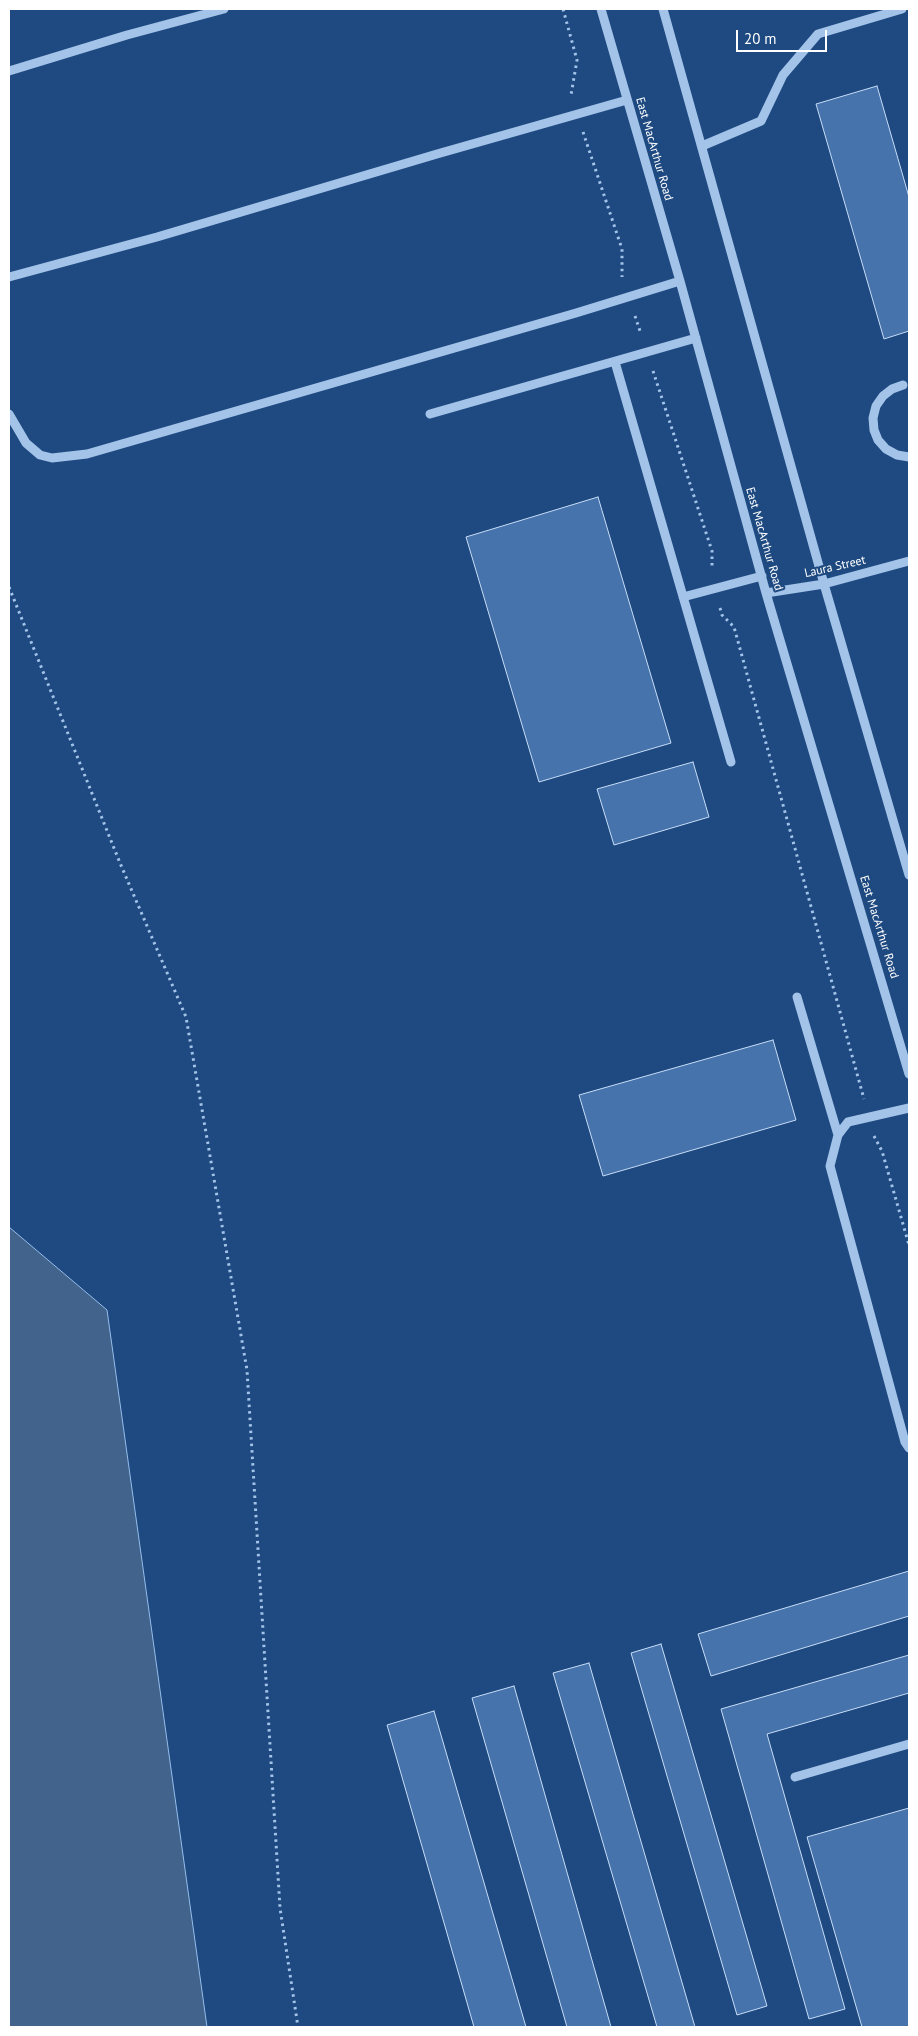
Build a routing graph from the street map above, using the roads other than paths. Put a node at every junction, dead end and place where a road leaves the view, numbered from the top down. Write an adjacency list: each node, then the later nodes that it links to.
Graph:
1 (224, 9): 5 (street)
2 (601, 9): 6 (street, East MacArthur Road)
3 (663, 9): 7 (street)
4 (902, 9): 7 (street)
5 (9, 71)
6 (627, 100): 8 (street); 9 (street, East MacArthur Road)
7 (702, 146): 18 (street)
8 (9, 276)
9 (680, 281): 10 (street, East MacArthur Road); 13 (street)
10 (696, 338): 11 (street); 17 (street, East MacArthur Road)
11 (615, 362): 14 (street); 20 (street)
12 (903, 385): 15 (street)
13 (9, 414)
14 (430, 414)
15 (909, 457)
16 (909, 561): 18 (street, Laura Street)
17 (762, 576): 19 (street, East MacArthur Road); 20 (street)
18 (824, 584): 19 (street, Laura Street); 22 (street)
19 (766, 593): 24 (street, East MacArthur Road)
20 (683, 597): 21 (street)
21 (731, 762)
22 (909, 875)
23 (797, 997): 26 (street)
24 (909, 1074)
25 (909, 1108): 26 (street)
26 (838, 1135): 27 (street)
27 (909, 1448)
28 (909, 1744): 29 (street)
29 (795, 1777)

